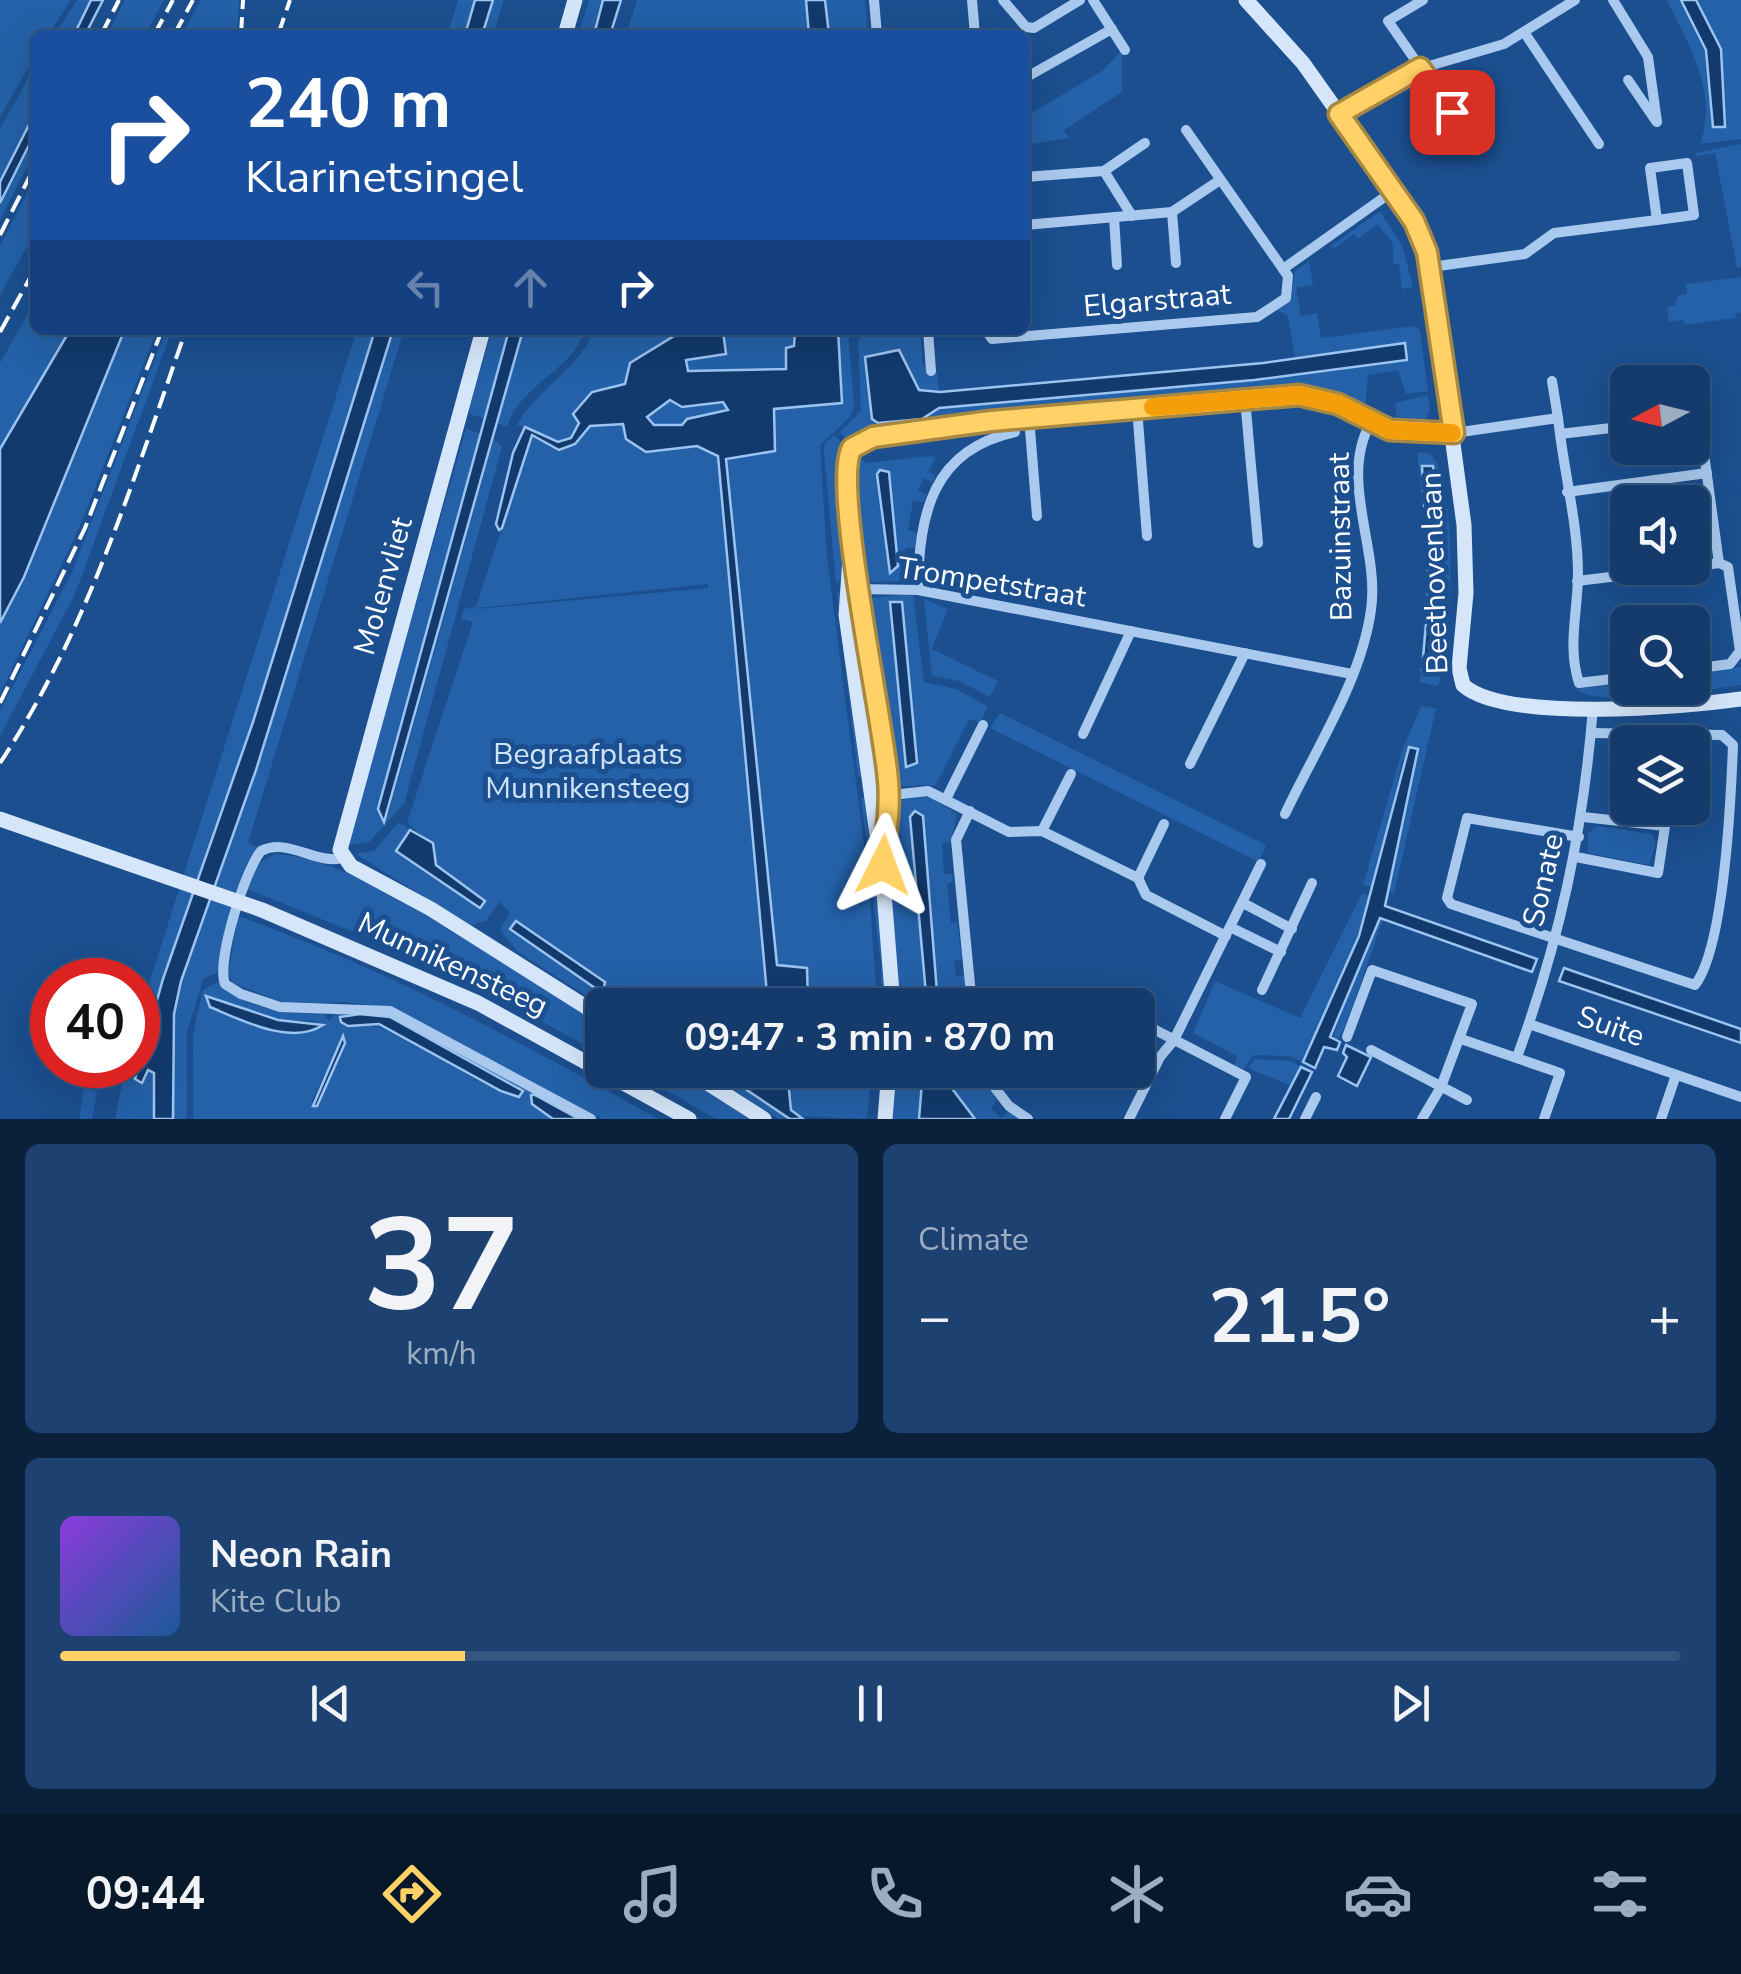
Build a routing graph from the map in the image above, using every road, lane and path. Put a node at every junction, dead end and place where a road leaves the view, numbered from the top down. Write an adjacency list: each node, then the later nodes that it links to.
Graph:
1 (575, 0): 12 (street)
2 (874, 0): 13 (street)
3 (972, 0): 14 (street)
4 (1003, 0): 5 (street)
5 (1080, 0)
6 (1093, 0): 11 (street)
7 (1246, 0): 20 (street, Beethovenlaan)
8 (1423, 0): 17 (street)
9 (1574, 0): 15 (street)
10 (1613, 0): 19 (street)
11 (1112, 29): 16 (street); 18 (street)
12 (566, 30)
13 (877, 30)
14 (975, 30)
15 (1524, 32): 17 (street); 23 (street)
16 (1125, 50)
17 (1420, 68): 20 (street); 24 (street)
18 (1030, 75)
19 (1628, 80)
20 (1339, 114): 28 (street, Beethovenlaan)
21 (1186, 130): 27 (street)
22 (1145, 144): 25 (street)
23 (1600, 144)
24 (1478, 150)
25 (1104, 171): 26 (street); 30 (street)
26 (1030, 177)
27 (1220, 180): 29 (street); 37 (street)
28 (1393, 191): 36 (street, Beethovenlaan); 37 (street)
29 (1172, 212): 30 (street); 34 (street)
30 (1132, 216): 31 (street)
31 (1114, 217): 33 (street); 35 (street)
32 (1657, 220): 32 (street); 36 (street)
33 (1030, 225)
34 (1176, 263)
35 (1117, 265)
36 (1431, 267): 50 (street, Beethovenlaan)
37 (1283, 269): 40 (street, Elgarstraat)
38 (481, 335): 86 (street, Molenvliet)
39 (928, 335): 41 (street)
40 (989, 335)
41 (932, 371)
42 (1552, 381): 46 (street)
43 (1245, 398): 44 (street); 47 (street); 57 (street)
44 (1136, 408): 45 (street); 56 (street)
45 (1029, 417): 55 (street); 61 (street)
46 (1558, 418): 50 (street); 51 (street)
47 (1371, 422): 50 (street); 67 (street, Bazuinstraat)
48 (1610, 428): 51 (street)
49 (1015, 432): 63 (street)
50 (1454, 433): 70 (street, Beethovenlaan)
51 (1560, 434): 54 (street)
52 (1706, 465): 53 (street)
53 (1707, 473): 54 (street); 58 (street)
54 (1568, 492): 62 (street)
55 (1037, 516)
56 (1147, 536)
57 (1258, 542)
58 (1719, 563): 59 (street); 66 (street)
59 (1710, 564)
60 (1610, 582): 62 (street)
61 (853, 588): 63 (street, Trompetstraat); 76 (street)
62 (1575, 588): 68 (street)
63 (918, 590): 64 (street, Trompetstraat)
64 (1131, 631): 65 (street, Trompetstraat); 73 (street)
65 (1245, 653): 67 (street, Trompetstraat); 74 (street)
66 (1710, 667)
67 (1352, 674): 79 (street, Bazuinstraat)
68 (1610, 679)
69 (1741, 699): 70 (street, Beethovenlaan)
70 (1593, 708): 72 (street, Sonate)
71 (983, 725): 77 (street)
72 (1591, 732): 80 (street, Sonate); 93 (street)
73 (1083, 734)
74 (1190, 764)
75 (1071, 774): 83 (street)
76 (881, 796): 77 (street); 95 (street)
77 (946, 799): 78 (street)
78 (970, 811): 83 (street); 96 (street)
79 (1285, 814)
80 (1582, 817): 84 (street, Sonate); 85 (street)
81 (0, 819): 116 (street, Munnikensteeg, bridge)
82 (1164, 824): 88 (street)
83 (1042, 830): 88 (street)
84 (1579, 837): 85 (street, Sonate); 93 (street)
85 (1576, 857): 93 (street, Sonate)
86 (343, 858): 98 (street, Munnikensteeg); 115 (street, Munnikensteeg)
87 (1260, 864): 90 (street)
88 (1138, 878): 92 (street)
89 (1312, 882): 91 (street)
90 (1243, 904): 91 (street); 92 (street)
91 (1292, 929): 94 (street)
92 (1228, 932): 94 (street); 103 (street)
93 (1556, 940): 99 (street, Sonate)
94 (1280, 952): 97 (street)
95 (892, 988)
96 (970, 988)
97 (1262, 990)
98 (585, 1006)
99 (1529, 1024): 105 (street, Sonate); 106 (street, Suite)
100 (1155, 1030): 103 (street)
101 (1348, 1037): 102 (street)
102 (1460, 1038): 105 (street); 107 (street)
103 (1174, 1040): 114 (street); 121 (street)
104 (1372, 1050): 107 (street)
105 (1517, 1057): 124 (street)
106 (1676, 1075): 112 (street, Suite); 125 (street, Suite)
107 (1441, 1086): 113 (street); 123 (street)
108 (715, 1088): 117 (street)
109 (887, 1088): 118 (street)
110 (995, 1088): 119 (street)
111 (1316, 1096): 122 (street)
112 (1741, 1098)
113 (1468, 1100)
114 (1130, 1118): 120 (street)
115 (591, 1119)
116 (689, 1119)
117 (764, 1119)
118 (885, 1119)
119 (1028, 1119)
120 (1144, 1119)
121 (1226, 1119)
122 (1305, 1119)
123 (1422, 1119)
124 (1544, 1119)
125 (1660, 1119)

